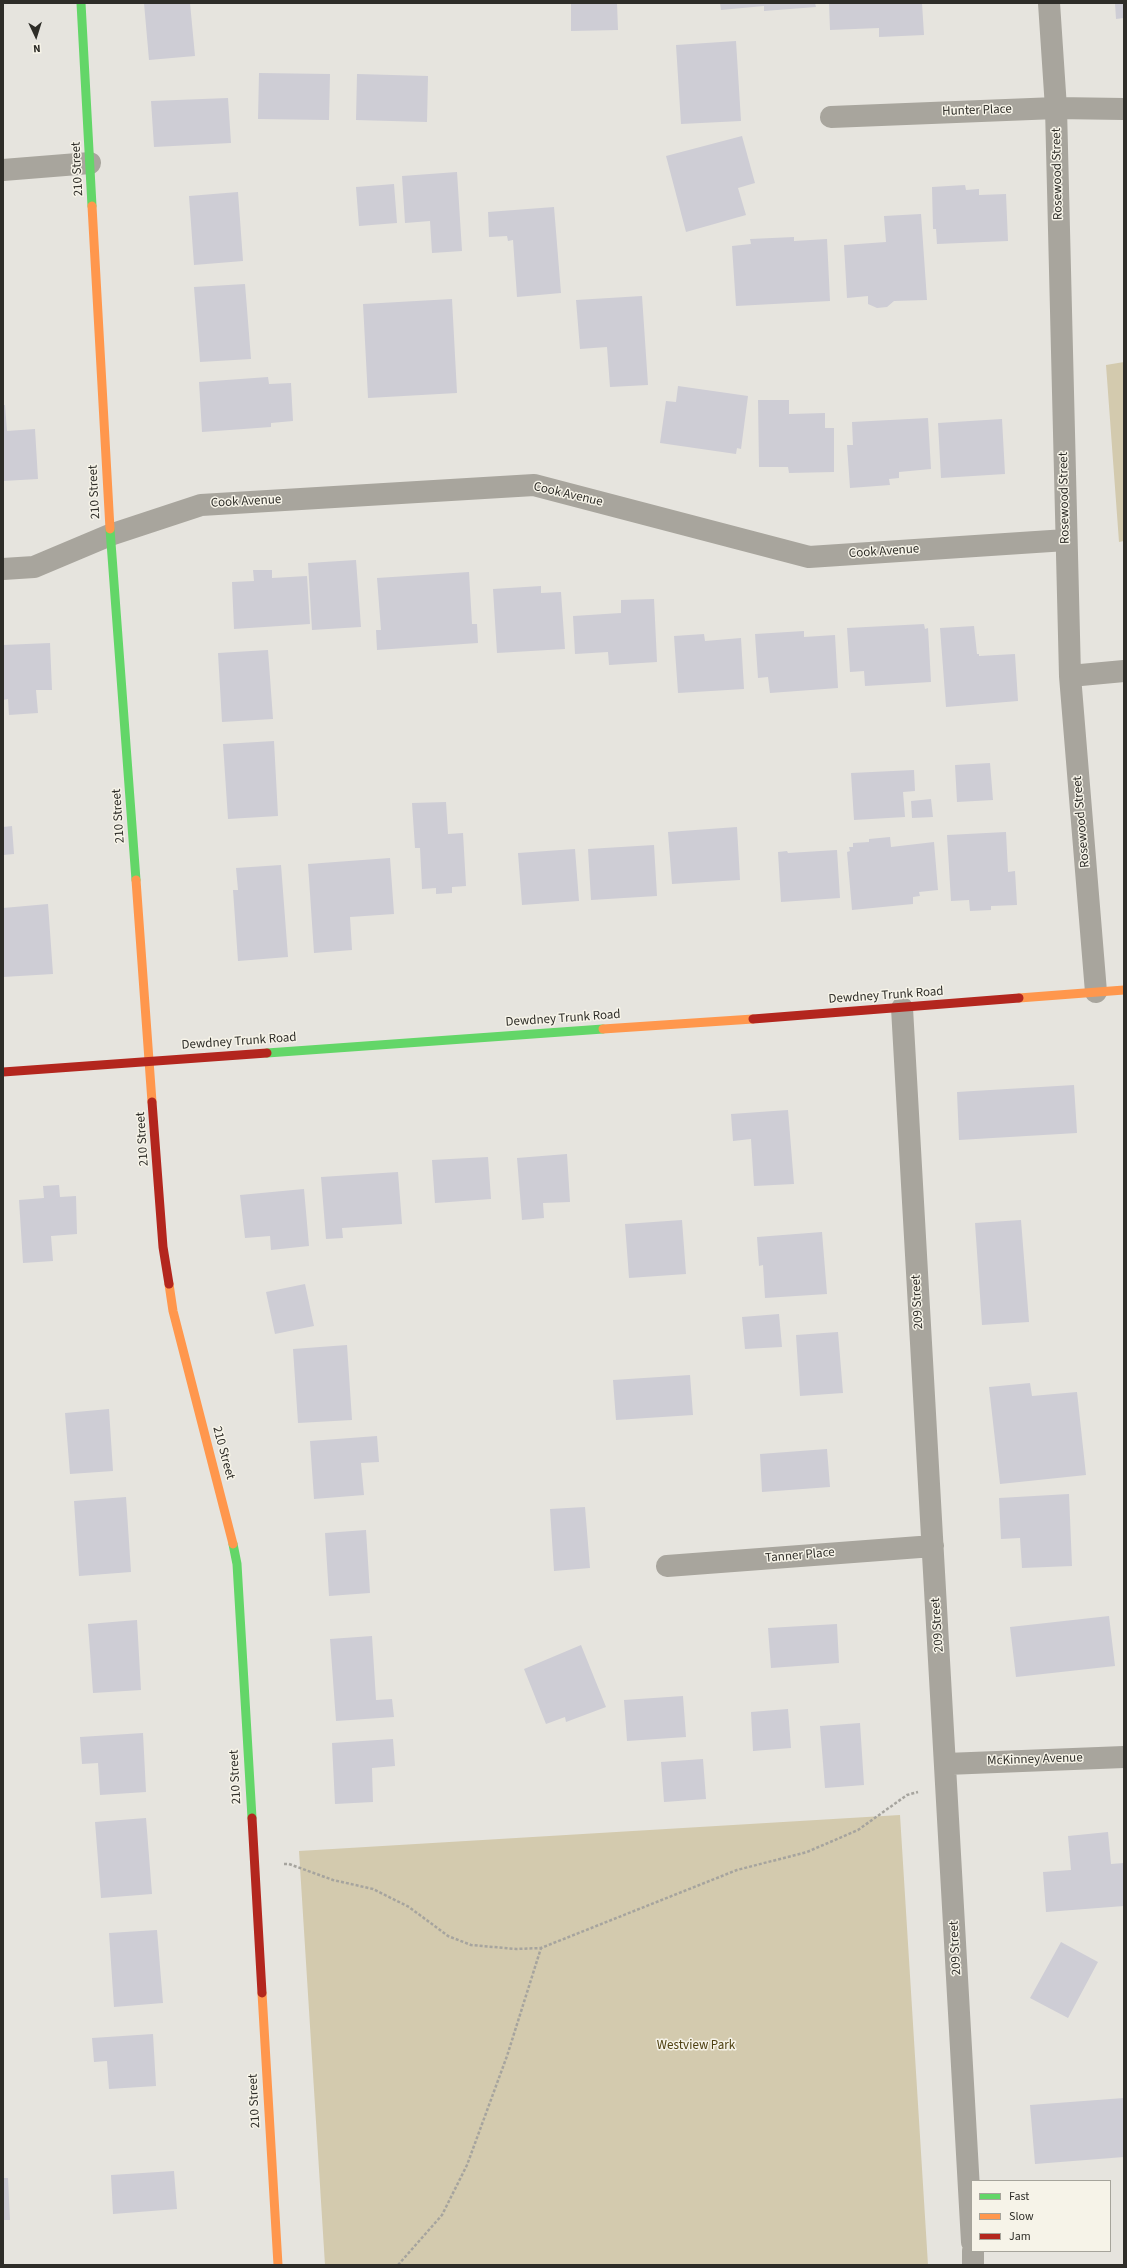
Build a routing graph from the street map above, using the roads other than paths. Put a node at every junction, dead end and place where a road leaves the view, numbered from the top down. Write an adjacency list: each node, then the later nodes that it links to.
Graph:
1 (81, 3): 6 (street, 210 Street)
2 (1050, 3): 3 (street, Rosewood Street)
3 (1056, 108): 4 (street, Hunter Place); 5 (street, Hunter Place); 9 (street, Rosewood Street)
4 (1124, 109)
5 (831, 117)
6 (90, 163): 7 (street); 8 (street, 210 Street)
7 (3, 170)
8 (110, 535): 9 (street, Cook Avenue); 10 (street, Cook Avenue); 16 (street, 210 Street)
9 (1066, 540): 12 (street, Rosewood Street)
10 (3, 568)
11 (1124, 671): 12 (street)
12 (1070, 676): 14 (street, Rosewood Street)
13 (1124, 990): 14 (street, Dewdney Trunk Road)
14 (1096, 992): 15 (street, Dewdney Trunk Road)
15 (902, 1008): 16 (street, Dewdney Trunk Road); 18 (street, 209 Street)
16 (150, 1061): 17 (street, Dewdney Trunk Road); 24 (street, 210 Street)
17 (3, 1072)
18 (933, 1546): 19 (street, Tanner Place); 21 (street, 209 Street)
19 (667, 1566)
20 (1124, 1757): 21 (street, McKinney Avenue)
21 (946, 1764): 22 (street, 209 Street)
22 (971, 2223)
23 (972, 2252): 25 (street)
24 (278, 2265)
25 (973, 2265)

